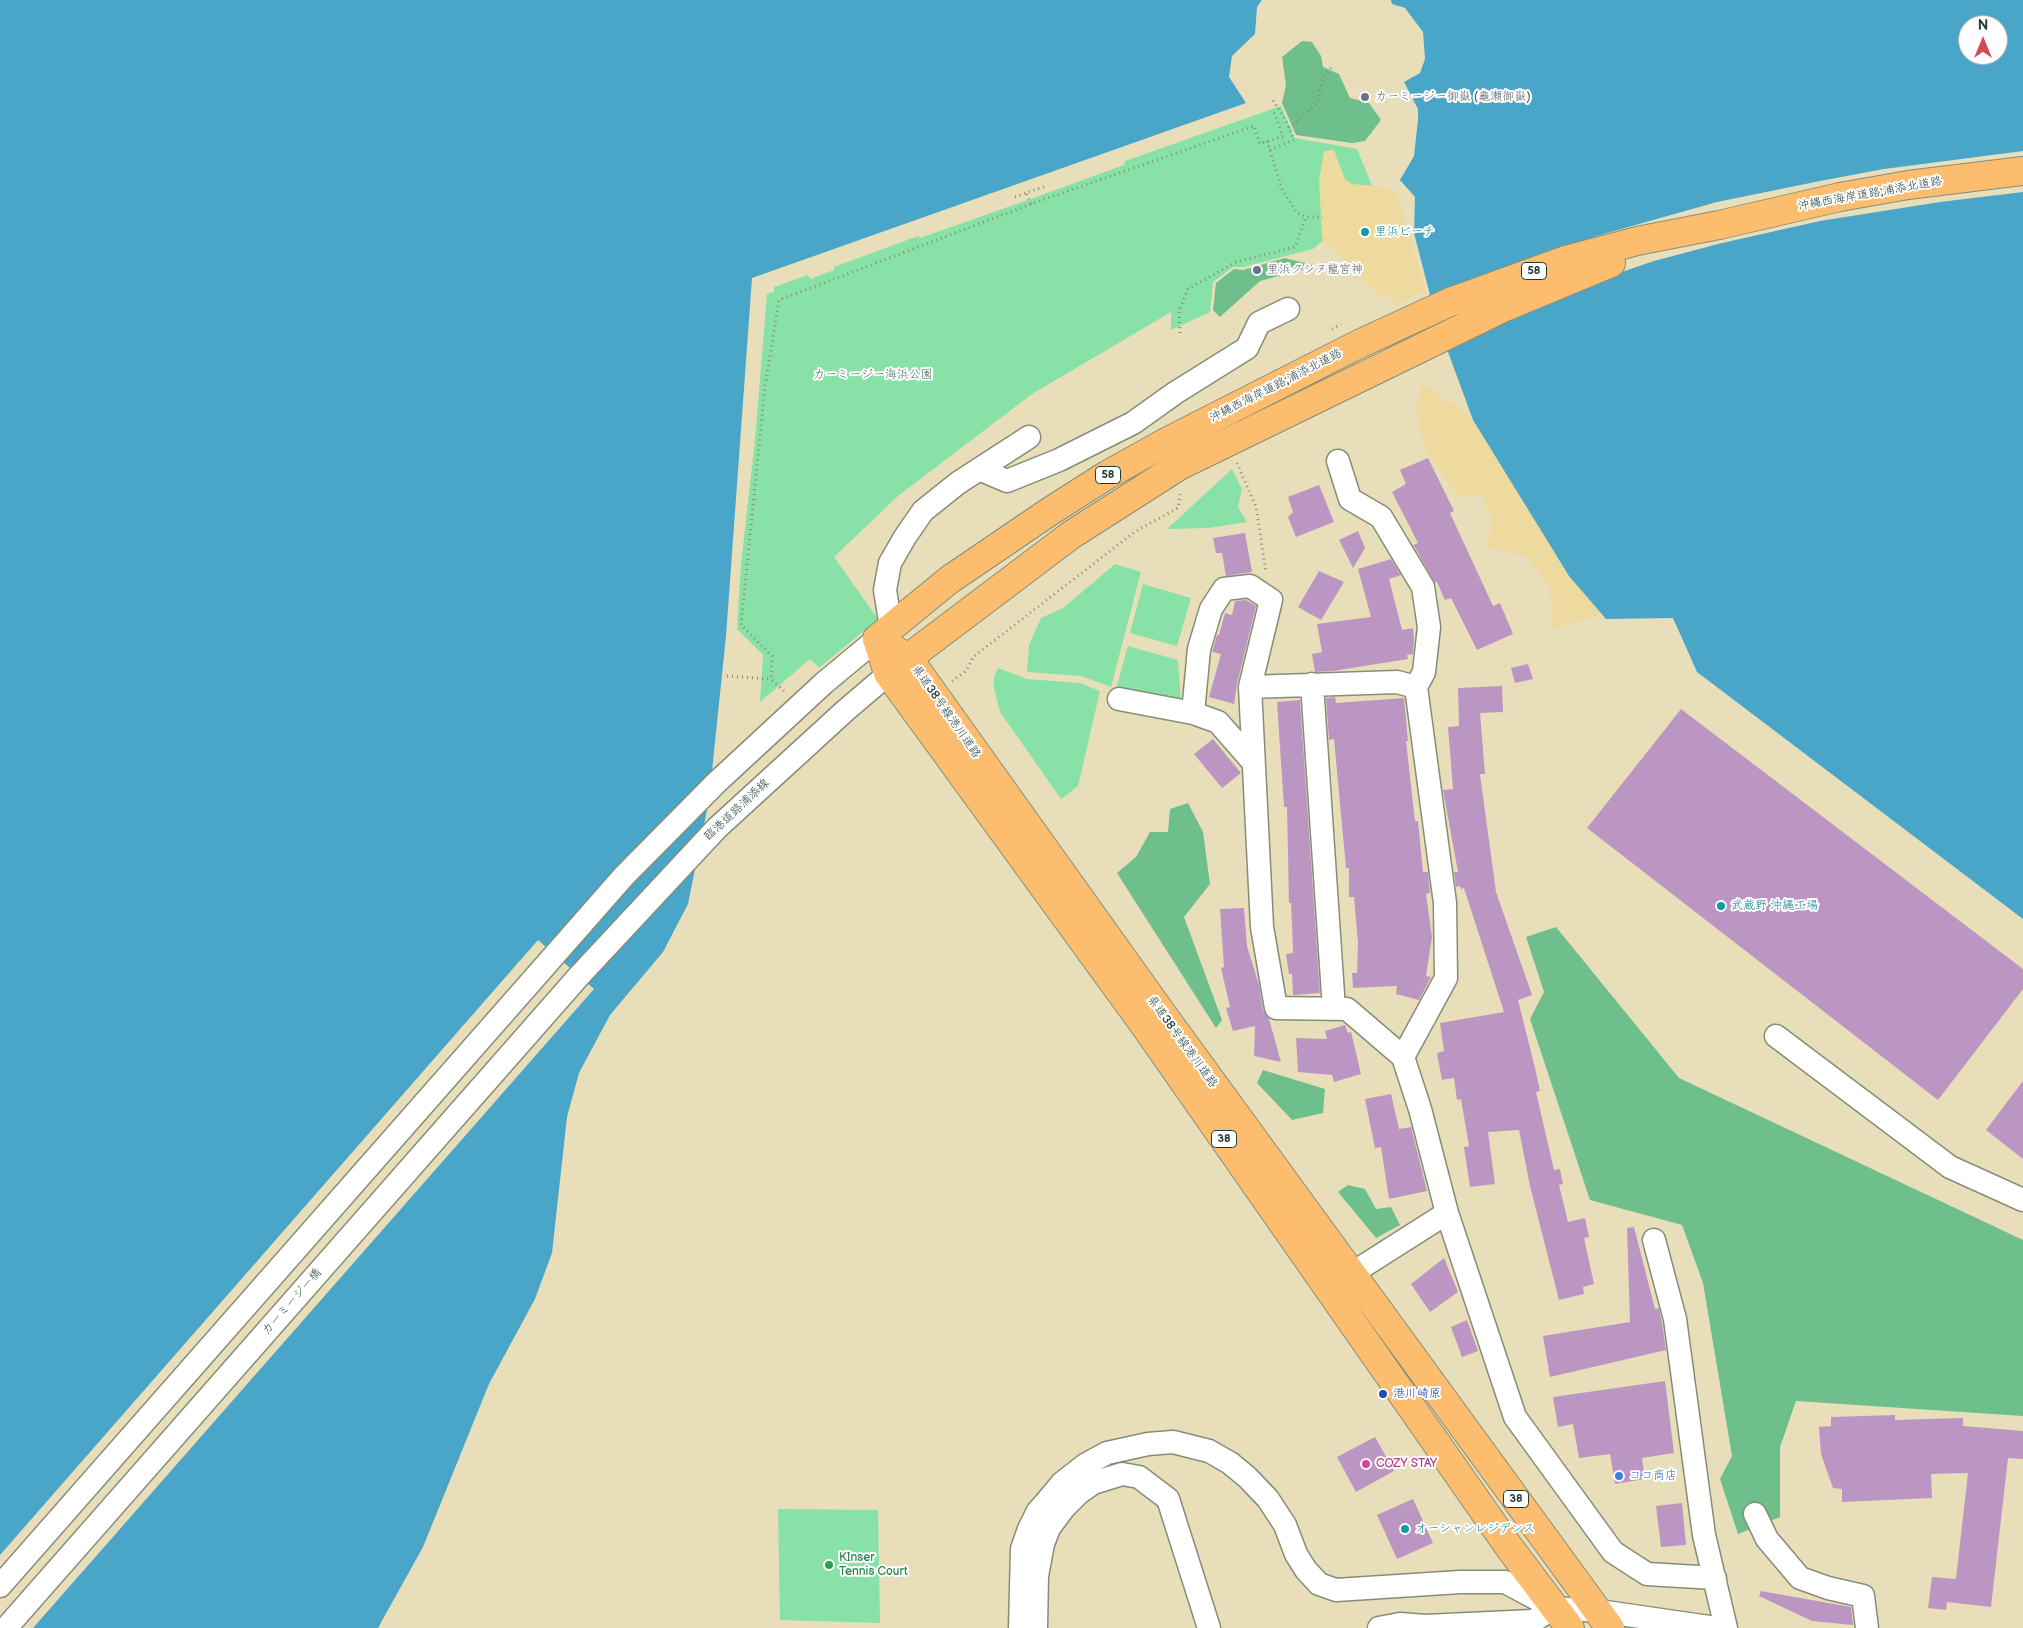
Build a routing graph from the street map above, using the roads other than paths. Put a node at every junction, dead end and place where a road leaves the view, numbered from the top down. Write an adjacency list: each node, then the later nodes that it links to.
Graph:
1 (2023, 171): 2 (main road, 沖縄西海岸道路;浦添北道路 / 58)
2 (1719, 225): 7 (main road, 沖縄西海岸道路;浦添北道路 / 58); 8 (main road, 沖縄西海岸道路;浦添北道路 / 58)
3 (1288, 309): 6 (street)
4 (1029, 437): 6 (street)
5 (1338, 461): 11 (street)
6 (979, 469): 7 (street)
7 (884, 633): 8 (main road, 県道38号線港川道路 / 38); 25 (street)
8 (898, 665): 15 (street, 臨港道路浦添線); 22 (main road, 県道38号線港川道路 / 38); 26 (main road, 県道38号線港川道路 / 38)
9 (1312, 684): 10 (street); 11 (street); 16 (street)
10 (1250, 687): 13 (street); 14 (street)
11 (1416, 688): 18 (street)
12 (1119, 699): 13 (street)
13 (1193, 713): 14 (street)
14 (1254, 762): 16 (street)
15 (579, 976): 28 (street, カーミージー橋)
16 (1334, 1009): 18 (street)
17 (1776, 1036): 19 (street)
18 (1403, 1057): 20 (street)
19 (2023, 1200)
20 (1447, 1213): 22 (street); 24 (street)
21 (1654, 1240): 24 (street)
22 (1351, 1274): 27 (main road, 県道38号線港川道路 / 38)
23 (1755, 1514): 35 (street)
24 (1715, 1578): 34 (street)
25 (0, 1586)
26 (1562, 1618): 27 (street); 29 (street); 32 (street)
27 (1604, 1620): 33 (street)
28 (6, 1628)
29 (1020, 1628)
30 (1036, 1628): 31 (street)
31 (1209, 1628)
32 (1379, 1628)
33 (1716, 1628)
34 (1726, 1628)
35 (1868, 1628)

